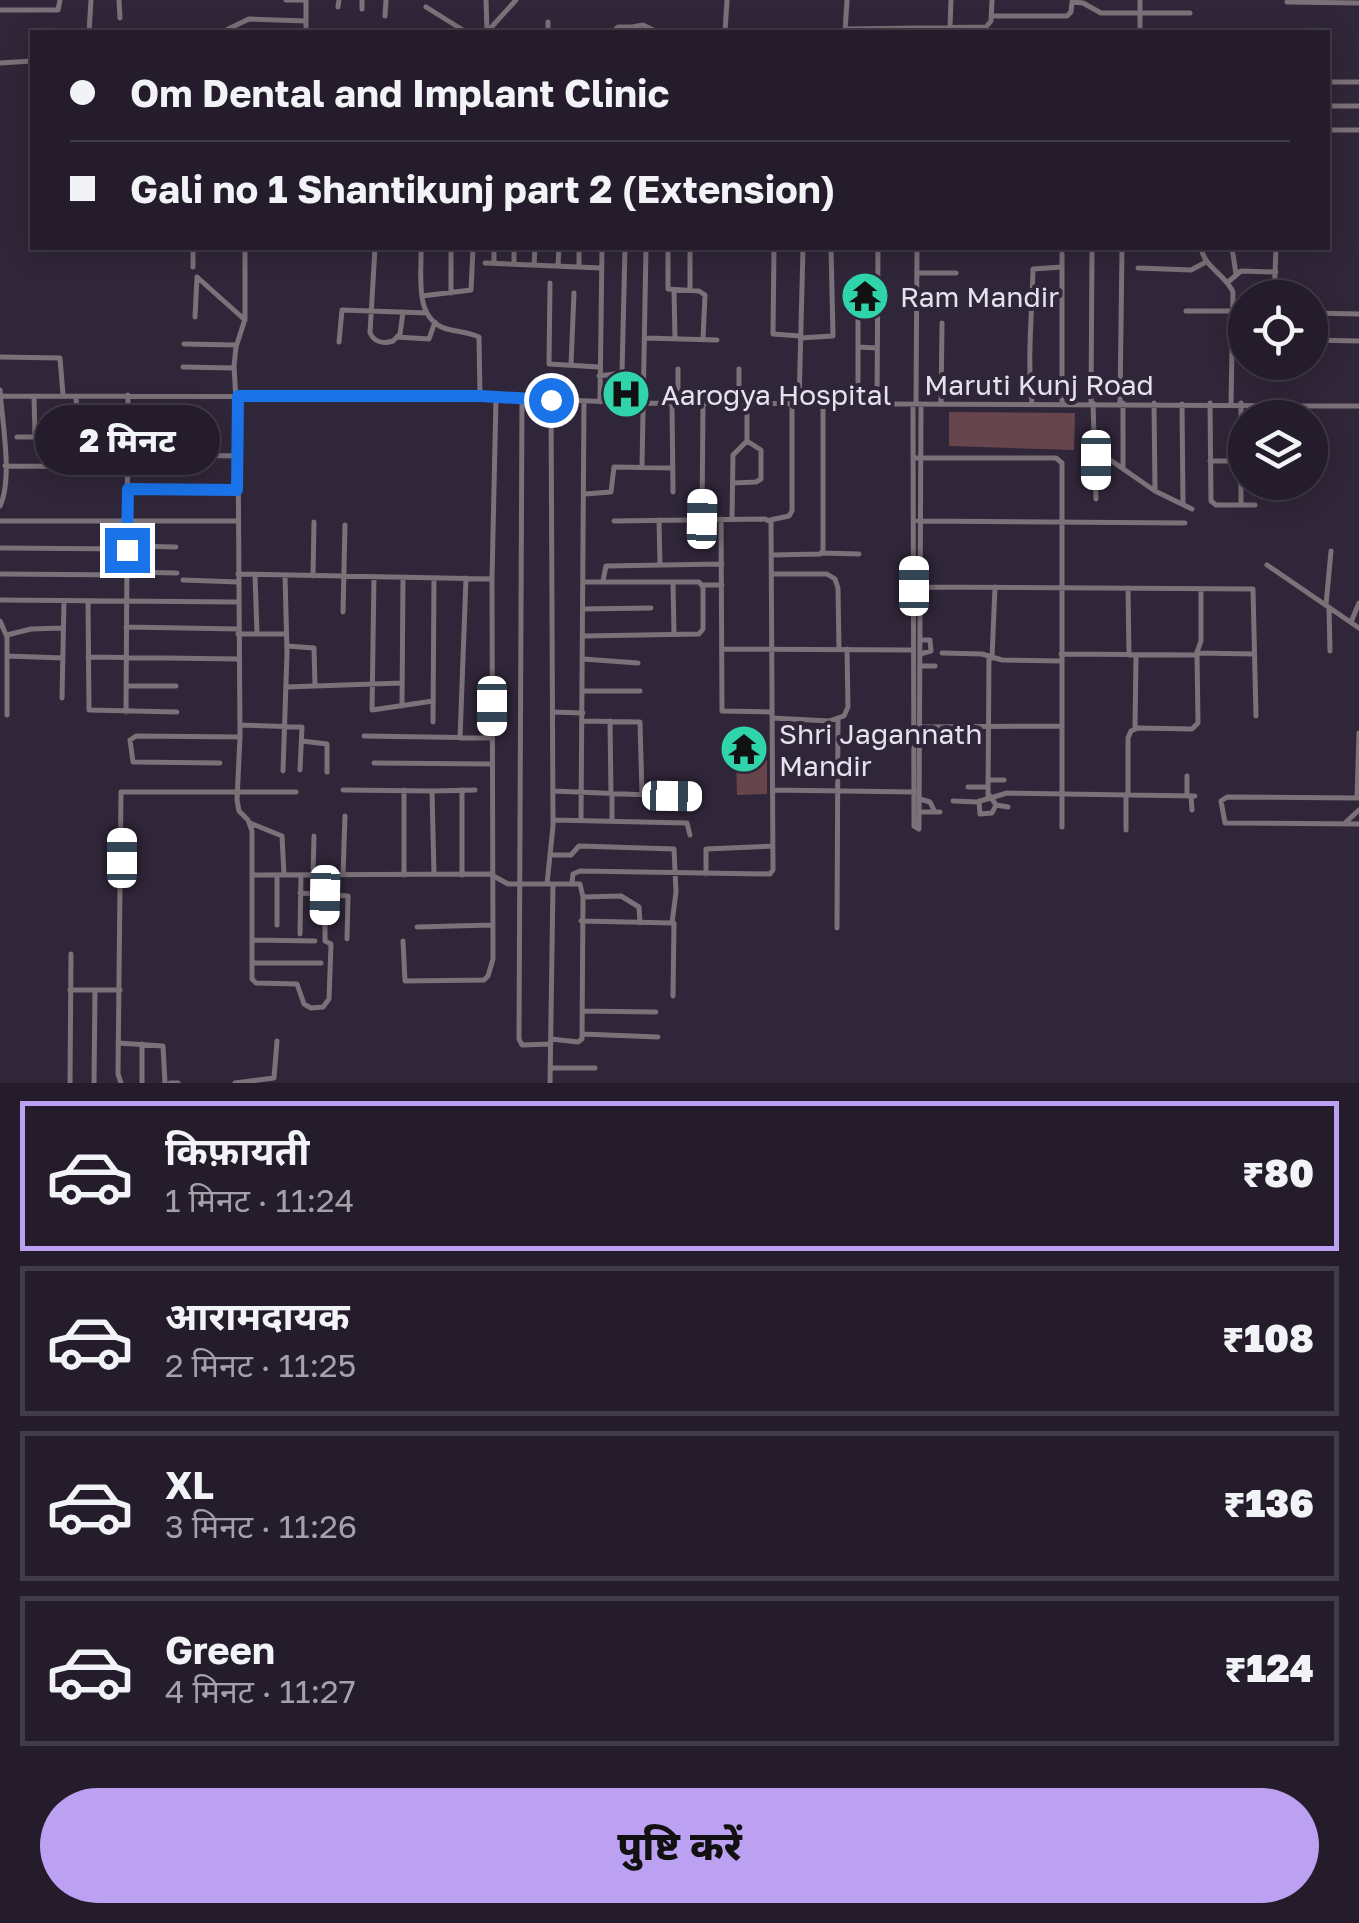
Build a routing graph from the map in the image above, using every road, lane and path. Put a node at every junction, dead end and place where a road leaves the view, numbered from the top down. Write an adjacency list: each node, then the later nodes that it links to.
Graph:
1 (60, 0): 20 (street)
2 (91, 0): 29 (street)
3 (120, 0): 25 (street)
4 (286, 0): 5 (street)
5 (306, 0): 26 (street)
6 (362, 0): 19 (street)
7 (386, 0): 23 (street)
8 (486, 0): 33 (street)
9 (516, 0): 34 (street)
10 (727, 0): 36 (street)
11 (847, 0): 37 (street)
12 (951, 0): 28 (street)
13 (992, 0): 24 (street)
14 (1140, 0): 21 (street)
15 (1072, 1): 21 (street); 24 (street)
16 (1288, 2): 17 (street)
17 (1359, 3)
18 (426, 7): 32 (street)
19 (362, 8)
20 (0, 10)
21 (1141, 13): 22 (street); 40 (street)
22 (1190, 13)
23 (386, 16)
24 (992, 16): 39 (street)
25 (120, 18)
26 (306, 20): 30 (street); 31 (street)
27 (548, 22): 35 (street)
28 (950, 28): 38 (street); 39 (street)
29 (90, 30)
30 (226, 30)
31 (306, 30)
32 (463, 30)
33 (487, 30)
34 (489, 30)
35 (548, 30)
36 (725, 30)
37 (846, 30)
38 (900, 30)
39 (975, 30)
40 (1140, 30)
41 (30, 60): 42 (street)
42 (0, 63)
43 (1330, 82): 44 (street)
44 (1359, 82)
45 (1330, 106): 46 (street)
46 (1359, 106)
47 (1330, 130): 48 (street)
48 (1359, 130)
49 (193, 250): 82 (street)
50 (245, 250): 109 (street)
51 (375, 250): 100 (street)
52 (421, 250): 99 (street)
53 (452, 250): 97 (street)
54 (472, 250): 97 (street)
55 (494, 250): 78 (street)
56 (514, 250): 79 (street)
57 (535, 250): 80 (street)
58 (559, 250): 81 (street)
59 (580, 250): 83 (street)
60 (602, 250): 84 (street)
61 (626, 250): 132 (street)
62 (646, 250): 114 (street)
63 (668, 250): 95 (street)
64 (690, 250): 96 (street)
65 (774, 250): 112 (street)
66 (802, 250): 112 (street)
67 (831, 250): 112 (street)
68 (878, 250): 124 (street)
69 (917, 250): 89 (street)
70 (1092, 250): 151 (street)
71 (1122, 250): 152 (street)
72 (1202, 250): 76 (street)
73 (1232, 250): 90 (street)
74 (1276, 250): 88 (street)
75 (1062, 254): 85 (street)
76 (1206, 262): 86 (street); 93 (street)
77 (486, 263): 78 (street)
78 (494, 263): 79 (street)
79 (514, 264): 80 (street)
80 (534, 265): 81 (street)
81 (558, 266): 83 (street)
82 (193, 267)
83 (580, 267): 84 (street)
84 (601, 268): 128 (street)
85 (1062, 268): 149 (street); 150 (street)
86 (1138, 268)
87 (956, 272): 89 (street)
88 (1276, 272): 90 (street); 92 (street)
89 (918, 273): 162 (street)
90 (1236, 274): 91 (street)
91 (1230, 280)
92 (1275, 280)
93 (1228, 282)
94 (550, 283): 127 (street)
95 (674, 291): 96 (street); 115 (street)
96 (690, 291): 116 (street)
97 (451, 293): 99 (street)
98 (574, 293): 127 (street)
99 (422, 296): 104 (street)
100 (371, 311): 103 (street); 113 (street); 120 (street)
101 (1186, 311): 102 (street)
102 (1228, 311)
103 (403, 312): 104 (street); 113 (street)
104 (426, 313): 110 (street)
105 (1328, 313): 106 (street)
106 (1359, 314)
107 (858, 315): 123 (street)
108 (195, 317): 109 (street)
109 (245, 320): 122 (street)
110 (435, 322): 113 (street); 139 (street)
111 (942, 323): 158 (street)
112 (800, 337): 154 (street)
113 (397, 338)
114 (645, 338): 115 (street); 145 (street)
115 (674, 339): 116 (street)
116 (702, 340): 117 (street)
117 (717, 340)
118 (1328, 340): 119 (street)
119 (1359, 341)
120 (339, 342)
121 (184, 344): 122 (street)
122 (237, 345): 129 (street)
123 (858, 347): 124 (street); 156 (street)
124 (878, 348): 157 (street)
125 (0, 358): 136 (street)
126 (183, 366): 129 (street)
127 (571, 366): 128 (street)
128 (599, 367): 132 (street)
129 (234, 368): 138 (street)
130 (678, 369): 146 (street)
131 (740, 369): 148 (street)
132 (599, 376): 144 (street)
133 (0, 394): 135 (street, Maruti Kunj Road); 176 (street)
134 (128, 395): 137 (street, Maruti Kunj Road); 138 (street, Maruti Kunj Road); 171 (street)
135 (34, 396): 136 (street, Maruti Kunj Road); 166 (street)
136 (64, 396): 137 (street, Maruti Kunj Road)
137 (76, 396): 167 (street)
138 (238, 396): 139 (street, Maruti Kunj Road); 172 (street)
139 (480, 396): 140 (street, Maruti Kunj Road)
140 (496, 398): 141 (street, Maruti Kunj Road); 232 (street)
141 (522, 399): 142 (street, Maruti Kunj Road); 382 (street)
142 (551, 400): 143 (street, Maruti Kunj Road); 300 (street)
143 (584, 402): 144 (street, Maruti Kunj Road); 186 (street)
144 (600, 402): 145 (street, Maruti Kunj Road)
145 (643, 403): 146 (street, Maruti Kunj Road); 178 (street)
146 (675, 403): 147 (street, Maruti Kunj Road); 179 (street)
147 (703, 403): 148 (street, Maruti Kunj Road); 194 (street)
148 (743, 403): 154 (street, Maruti Kunj Road); 169 (street)
149 (1032, 403): 150 (street, Maruti Kunj Road); 158 (street, Maruti Kunj Road)
150 (1062, 403): 151 (street, Maruti Kunj Road)
151 (1092, 403): 152 (street, Maruti Kunj Road); 170 (street)
152 (1122, 403): 159 (street, Maruti Kunj Road); 180 (street)
153 (1228, 403): 161 (street, Maruti Kunj Road)
154 (796, 404): 155 (street, Maruti Kunj Road); 201 (street)
155 (823, 404): 156 (street, Maruti Kunj Road); 213 (street)
156 (858, 404): 157 (street, Maruti Kunj Road)
157 (878, 404): 162 (street, Maruti Kunj Road)
158 (941, 404): 162 (street, Maruti Kunj Road)
159 (1154, 404): 160 (street, Maruti Kunj Road); 184 (street)
160 (1182, 404): 161 (street, Maruti Kunj Road); 189 (street)
161 (1210, 404): 174 (street)
162 (917, 405): 173 (street)
163 (1328, 405): 164 (street, Maruti Kunj Road)
164 (1359, 406)
165 (17, 437): 166 (street)
166 (35, 437): 167 (street)
167 (78, 437): 168 (street)
168 (102, 438)
169 (747, 441): 181 (street); 181 (street)
170 (1096, 450): 180 (street); 187 (street)
171 (128, 454): 172 (street); 177 (street)
172 (238, 456): 183 (street)
173 (917, 458): 203 (street); 206 (street)
174 (1210, 461): 175 (street); 190 (street)
175 (1228, 461)
176 (3, 465): 177 (street); 192 (street)
177 (128, 467): 182 (street)
178 (642, 467): 179 (street); 186 (street)
179 (672, 468): 185 (street)
180 (1123, 468): 184 (street)
181 (732, 483): 196 (street)
182 (128, 489): 183 (street); 198 (street)
183 (237, 490): 202 (street)
184 (1155, 491): 189 (street)
185 (673, 492)
186 (584, 494): 235 (street)
187 (1096, 499)
188 (1242, 500): 190 (street)
189 (1184, 503): 193 (street)
190 (1242, 504): 191 (street)
191 (1255, 504)
192 (0, 506)
193 (1192, 509)
194 (702, 519): 195 (street); 200 (street)
195 (722, 519): 196 (street); 216 (street)
196 (732, 519): 201 (street)
197 (0, 520): 198 (street)
198 (127, 520): 202 (street); 210 (street)
199 (614, 520): 200 (street)
200 (659, 520): 217 (street)
201 (770, 520): 215 (street)
202 (237, 521): 222 (street)
203 (917, 521): 206 (street); 240 (street)
204 (314, 522): 226 (street)
205 (1185, 522): 206 (street)
206 (1062, 523): 242 (street)
207 (345, 524): 227 (street)
208 (0, 540): 211 (street)
209 (176, 547): 210 (street)
210 (127, 548): 211 (street); 219 (street)
211 (0, 550)
212 (1331, 551): 251 (street)
213 (822, 554): 214 (street); 215 (street)
214 (859, 554)
215 (772, 555): 224 (street)
216 (722, 564): 217 (street); 239 (street)
217 (660, 565): 236 (street)
218 (1268, 565): 251 (street)
219 (127, 573): 220 (street); 221 (street); 246 (street)
220 (177, 573)
221 (0, 574)
222 (238, 574): 223 (street); 234 (street)
223 (255, 574): 225 (street); 261 (street)
224 (772, 574): 267 (street); 269 (street)
225 (284, 575): 226 (street); 262 (street)
226 (313, 576): 227 (street)
227 (344, 576): 228 (street); 254 (street)
228 (374, 576): 229 (street); 288 (street)
229 (404, 577): 230 (street); 287 (street)
230 (434, 578): 231 (street); 296 (street)
231 (466, 578): 232 (street); 317 (street)
232 (492, 579): 318 (street)
233 (183, 580): 234 (street)
234 (238, 582): 249 (street)
235 (583, 582): 236 (street); 253 (street)
236 (603, 582): 237 (street)
237 (672, 582): 238 (street); 264 (street)
238 (703, 585): 239 (street); 264 (street)
239 (722, 585): 268 (street)
240 (917, 586): 241 (street); 270 (street); 270 (street)
241 (995, 587): 242 (street); 278 (street)
242 (1062, 587): 243 (street); 281 (street)
243 (1128, 588): 244 (street); 276 (street)
244 (1201, 589): 273 (street); 274 (street)
245 (0, 600): 248 (street)
246 (126, 600): 247 (street); 249 (street); 257 (street)
247 (88, 601): 248 (street); 277 (street)
248 (64, 602): 258 (street)
249 (238, 602): 260 (street)
250 (1359, 603): 256 (street)
251 (1328, 606): 256 (street); 271 (street)
252 (651, 608): 253 (street)
253 (583, 609): 265 (street)
254 (343, 612)
255 (0, 621): 263 (street)
256 (1351, 622): 259 (street)
257 (126, 627): 260 (street); 280 (street)
258 (63, 628): 263 (street); 279 (street)
259 (1359, 628)
260 (238, 632): 261 (street); 282 (street)
261 (257, 634): 262 (street)
262 (286, 634): 266 (street)
263 (7, 635): 275 (street)
264 (674, 635): 265 (street)
265 (583, 636): 283 (street)
266 (287, 646): 291 (street); 292 (street)
267 (772, 648): 268 (street); 269 (street); 302 (street)
268 (722, 649): 302 (street)
269 (843, 649): 270 (street); 306 (street)
270 (918, 651): 285 (street); 311 (street)
271 (1330, 651)
272 (942, 653): 278 (street)
273 (1197, 653): 274 (street); 276 (street); 313 (street)
274 (1254, 654): 303 (street)
275 (8, 656): 279 (street); 301 (street)
276 (1132, 656): 281 (street); 313 (street)
277 (88, 657): 280 (street); 298 (street)
278 (991, 657): 281 (street); 312 (street)
279 (63, 658): 295 (street)
280 (126, 658): 282 (street); 289 (street)
281 (1061, 658): 310 (street)
282 (239, 659): 308 (street)
283 (583, 659): 284 (street); 294 (street)
284 (638, 663)
285 (920, 666): 286 (street); 311 (street)
286 (935, 666)
287 (402, 683): 288 (street); 297 (street)
288 (373, 684): 291 (street); 297 (street)
289 (126, 686): 290 (street); 298 (street)
290 (176, 686)
291 (315, 686): 292 (street)
292 (286, 687): 309 (street)
293 (640, 691): 294 (street)
294 (582, 692): 304 (street)
295 (62, 698)
296 (433, 701): 297 (street); 307 (street)
297 (402, 706)
298 (126, 712): 299 (street)
299 (177, 712)
300 (552, 712): 304 (street); 337 (street)
301 (7, 715)
302 (772, 715): 306 (street); 334 (street)
303 (1256, 716)
304 (582, 717): 305 (street); 339 (street)
305 (610, 720): 341 (street); 345 (street)
306 (838, 720): 340 (street)
307 (433, 722)
308 (240, 725): 309 (street); 316 (street)
309 (284, 726): 319 (street); 324 (street)
310 (1062, 726): 312 (street); 343 (street)
311 (917, 727): 312 (street); 342 (street)
312 (988, 727): 328 (street)
313 (1135, 728): 344 (street)
314 (1359, 733): 349 (street)
315 (364, 736): 317 (street)
316 (240, 737): 320 (street); 335 (street)
317 (460, 738): 318 (street)
318 (492, 738): 322 (street)
319 (302, 741): 323 (street); 325 (street)
320 (220, 763)
321 (374, 763): 322 (street)
322 (492, 764): 376 (street)
323 (300, 770)
324 (283, 771)
325 (327, 772)
326 (1187, 776): 347 (street)
327 (1004, 780): 328 (street)
328 (988, 784): 329 (street); 346 (street)
329 (968, 787)
330 (343, 790): 331 (street)
331 (404, 790): 336 (street); 373 (street)
332 (462, 790): 333 (street); 336 (street); 375 (street)
333 (475, 790)
334 (773, 790): 340 (street); 368 (street)
335 (238, 791): 338 (street); 361 (street); 404 (street)
336 (432, 791): 374 (street)
337 (553, 791): 339 (street); 358 (street)
338 (296, 792)
339 (581, 792): 341 (street); 359 (street)
340 (840, 792): 342 (street); 393 (street)
341 (611, 794): 345 (street); 360 (street)
342 (918, 794): 356 (street); 356 (street); 356 (street)
343 (1062, 794): 344 (street); 346 (street); 364 (street)
344 (1127, 795): 347 (street); 365 (street)
345 (642, 796): 348 (street)
346 (989, 796): 351 (street); 352 (street)
347 (1191, 796): 354 (street)
348 (696, 797)
349 (1358, 798): 362 (street)
350 (953, 801): 351 (street)
351 (979, 801): 352 (street)
352 (996, 805): 353 (street)
353 (1008, 808)
354 (1192, 810)
355 (1359, 810): 362 (street)
356 (920, 812)
357 (345, 816): 372 (street)
358 (552, 820): 359 (street); 369 (street)
359 (581, 820): 360 (street)
360 (612, 820): 366 (street)
361 (250, 823): 378 (street); 379 (street)
362 (1344, 824): 363 (street)
363 (1359, 824)
364 (1062, 827)
365 (1126, 830)
366 (690, 835)
367 (314, 836): 371 (street)
368 (774, 846): 377 (street); 377 (street)
369 (550, 855): 370 (street); 383 (street)
370 (674, 872): 377 (street); 381 (street); 388 (street)
371 (313, 874): 372 (street); 380 (street)
372 (343, 874): 373 (street)
373 (404, 874): 374 (street)
374 (434, 874): 375 (street)
375 (462, 874): 376 (street)
376 (493, 874): 382 (street); 391 (street)
377 (706, 874)
378 (254, 875): 379 (street); 396 (street)
379 (280, 875): 380 (street); 390 (street)
380 (301, 875): 384 (street)
381 (572, 883): 383 (street); 386 (street)
382 (522, 884): 383 (street); 411 (street)
383 (550, 884): 411 (street)
384 (300, 894): 385 (street); 394 (street)
385 (325, 895): 395 (street); 400 (street)
386 (583, 898): 387 (street); 389 (street)
387 (581, 921): 389 (street); 406 (street)
388 (674, 922): 389 (street); 405 (street)
389 (640, 923)
390 (277, 925)
391 (492, 925): 392 (street); 398 (street)
392 (417, 927)
393 (836, 928)
394 (300, 934)
395 (347, 939)
396 (252, 940): 397 (street); 400 (street)
397 (315, 941)
398 (403, 941)
399 (70, 954): 402 (street)
400 (252, 963): 401 (street)
401 (321, 963)
402 (70, 990): 403 (street); 416 (street)
403 (95, 990): 404 (street); 417 (street)
404 (120, 990): 412 (street)
405 (673, 996)
406 (582, 1010): 407 (street); 408 (street)
407 (656, 1012)
408 (582, 1034): 409 (street); 411 (street)
409 (658, 1036)
410 (277, 1041): 422 (street)
411 (551, 1041): 414 (street)
412 (118, 1043): 413 (street); 418 (street)
413 (142, 1044): 419 (street); 420 (street)
414 (550, 1068): 415 (street); 423 (street)
415 (595, 1068)
416 (70, 1083)
417 (94, 1083)
418 (120, 1083)
419 (142, 1083)
420 (168, 1083): 421 (street)
421 (178, 1083)
422 (235, 1083)
423 (550, 1083)

